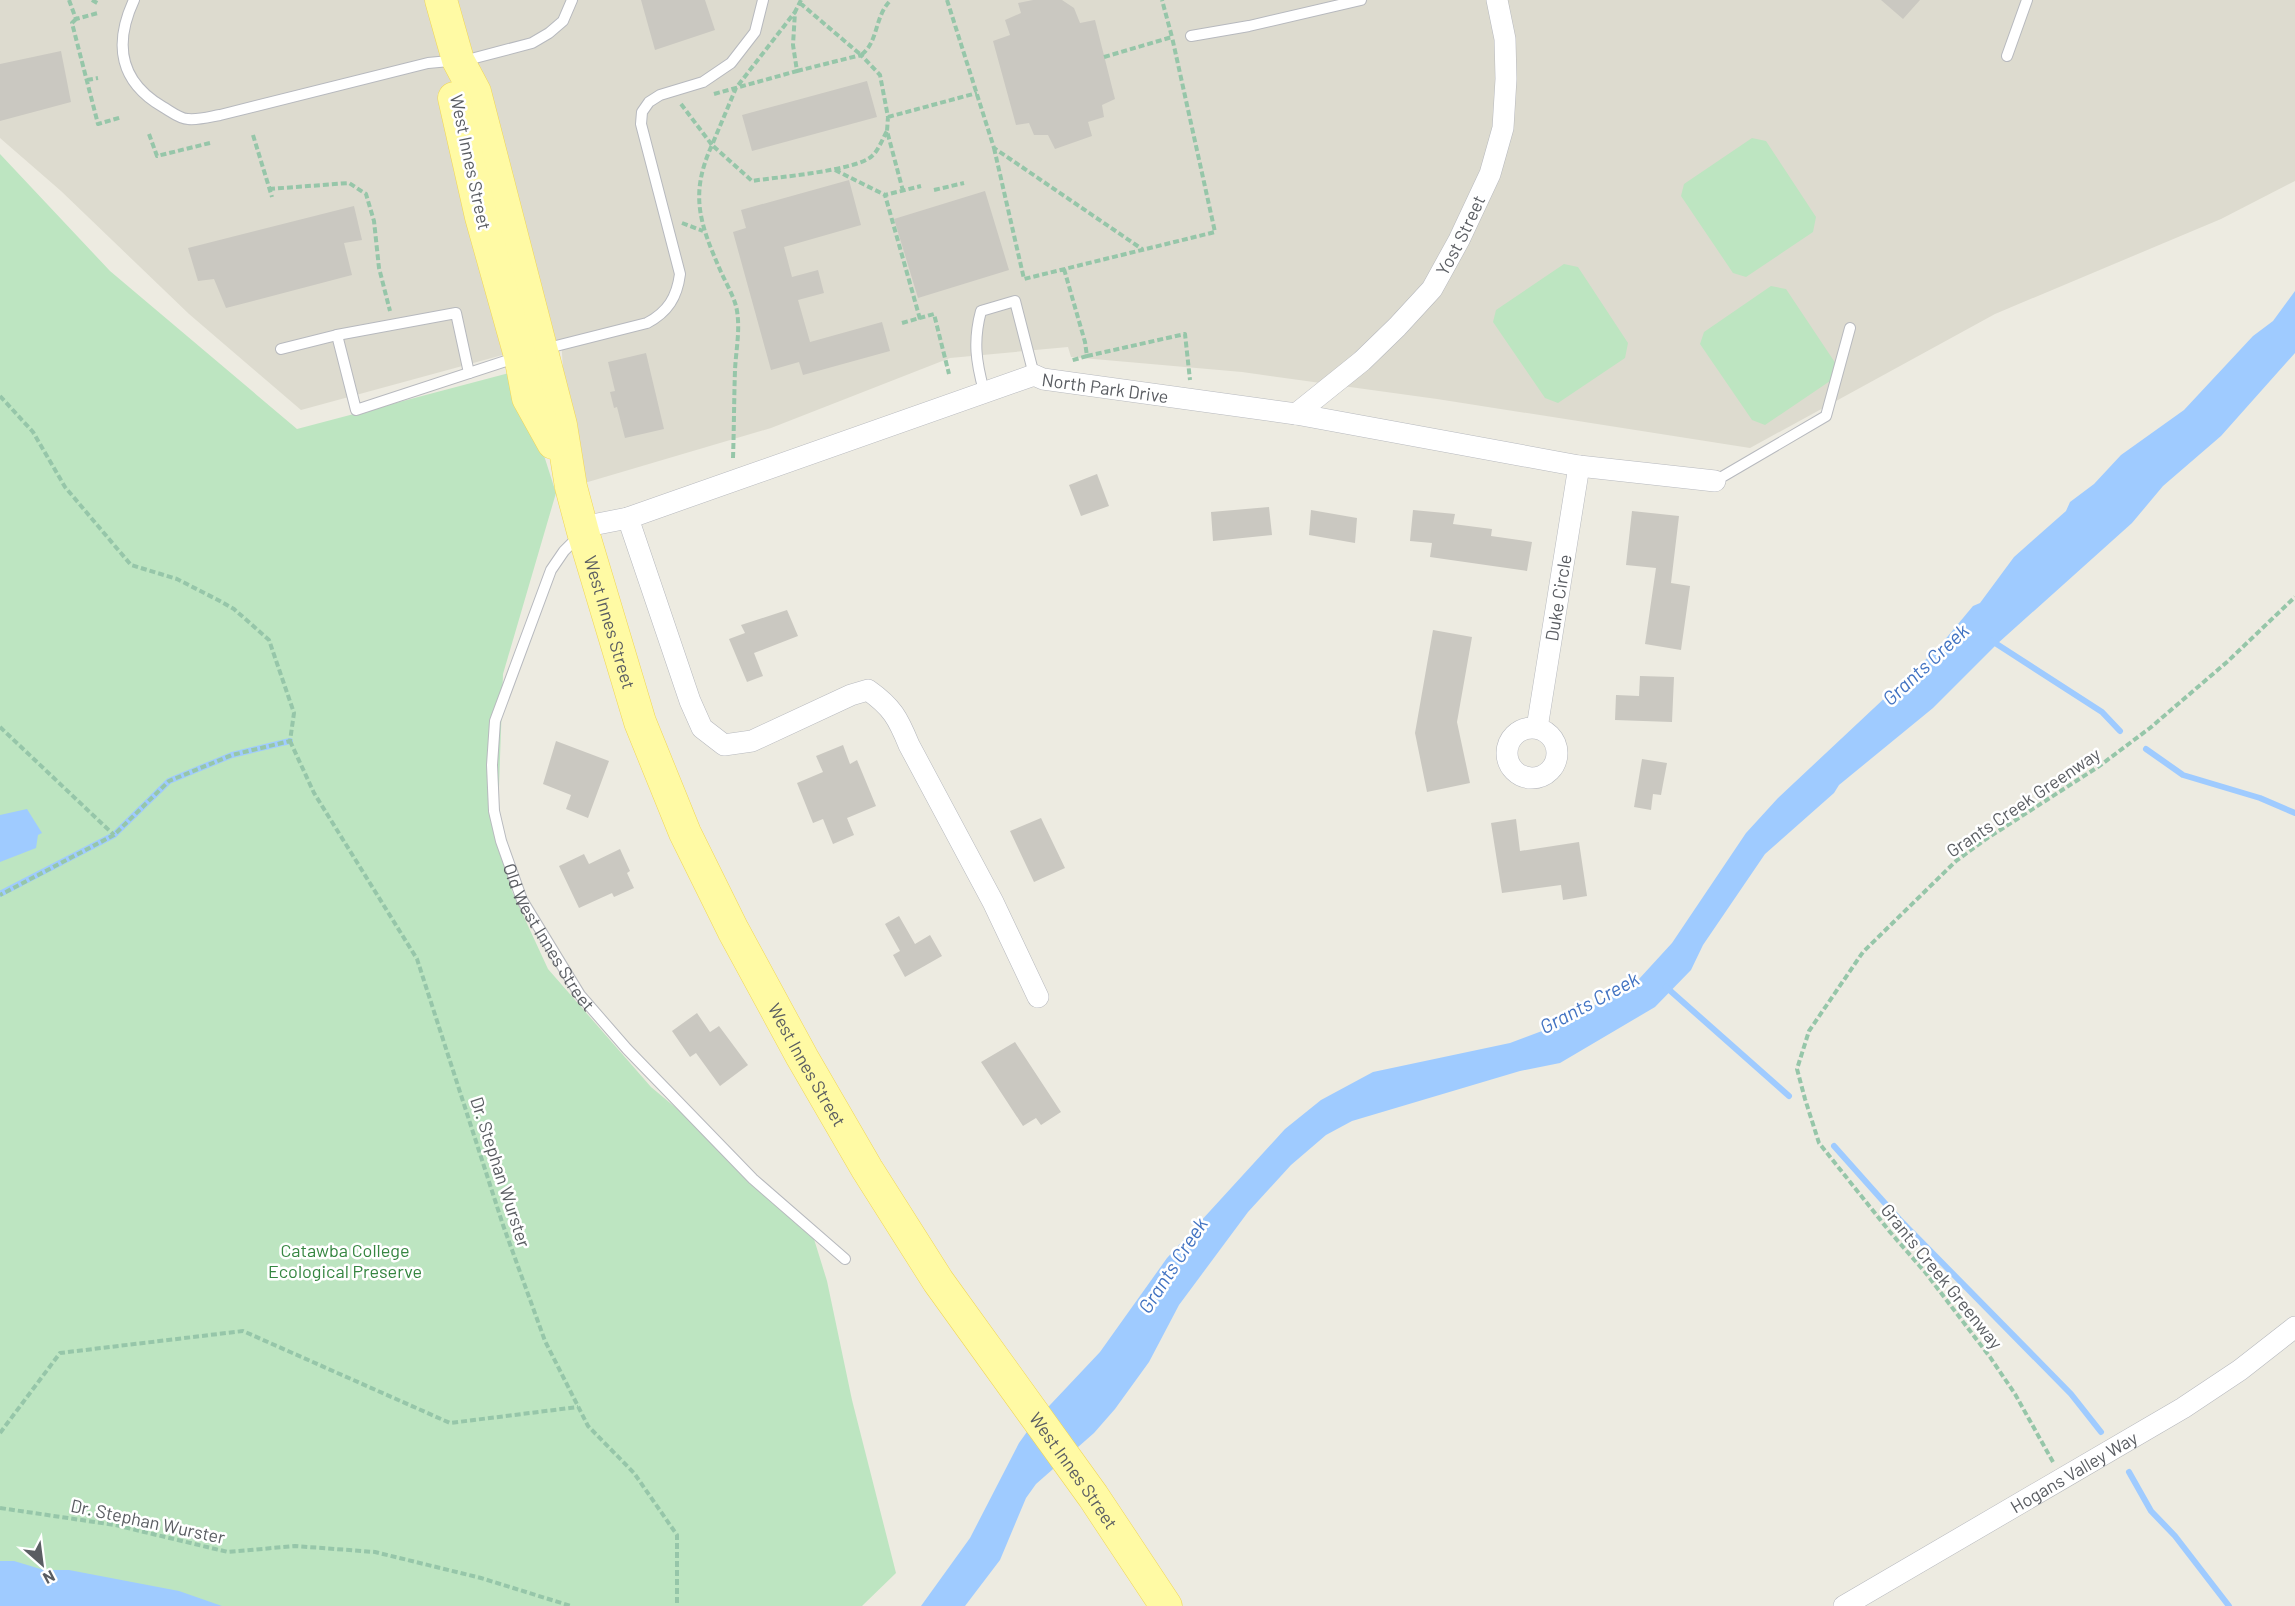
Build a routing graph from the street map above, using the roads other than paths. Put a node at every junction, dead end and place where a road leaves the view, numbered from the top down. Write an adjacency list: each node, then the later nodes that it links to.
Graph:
1 (134, 0): 10 (lane)
2 (441, 0): 10 (main road, West Innes Street)
3 (572, 0): 10 (lane)
4 (763, 0): 14 (lane)
5 (1361, 0): 8 (lane)
6 (1497, 0): 18 (street, Yost Street)
7 (2027, 0): 9 (lane)
8 (1191, 36)
9 (2007, 56)
10 (458, 60): 14 (main road, West Innes Street)
11 (1851, 328): 20 (lane)
12 (338, 335): 13 (lane); 15 (lane); 15 (lane)
13 (281, 349)
14 (530, 353): 15 (lane); 22 (main road, West Innes Street)
15 (469, 373)
16 (1034, 375): 17 (street, North Park Drive); 17 (lane); 18 (street, North Park Drive)
17 (984, 391): 21 (street, North Park Drive)
18 (1296, 414): 19 (street, North Park Drive)
19 (1579, 466): 20 (street, North Park Drive); 23 (street, Duke Circle)
20 (1715, 481)
21 (628, 518): 22 (street, North Park Drive); 24 (street)
22 (582, 529): 25 (lane, Old West Innes Street); 27 (main road, West Innes Street)
23 (1538, 728)
24 (1038, 997)
25 (844, 1259)
26 (2295, 1327): 28 (street, Hogans Valley Way)
27 (1166, 1606)
28 (1844, 1606)

